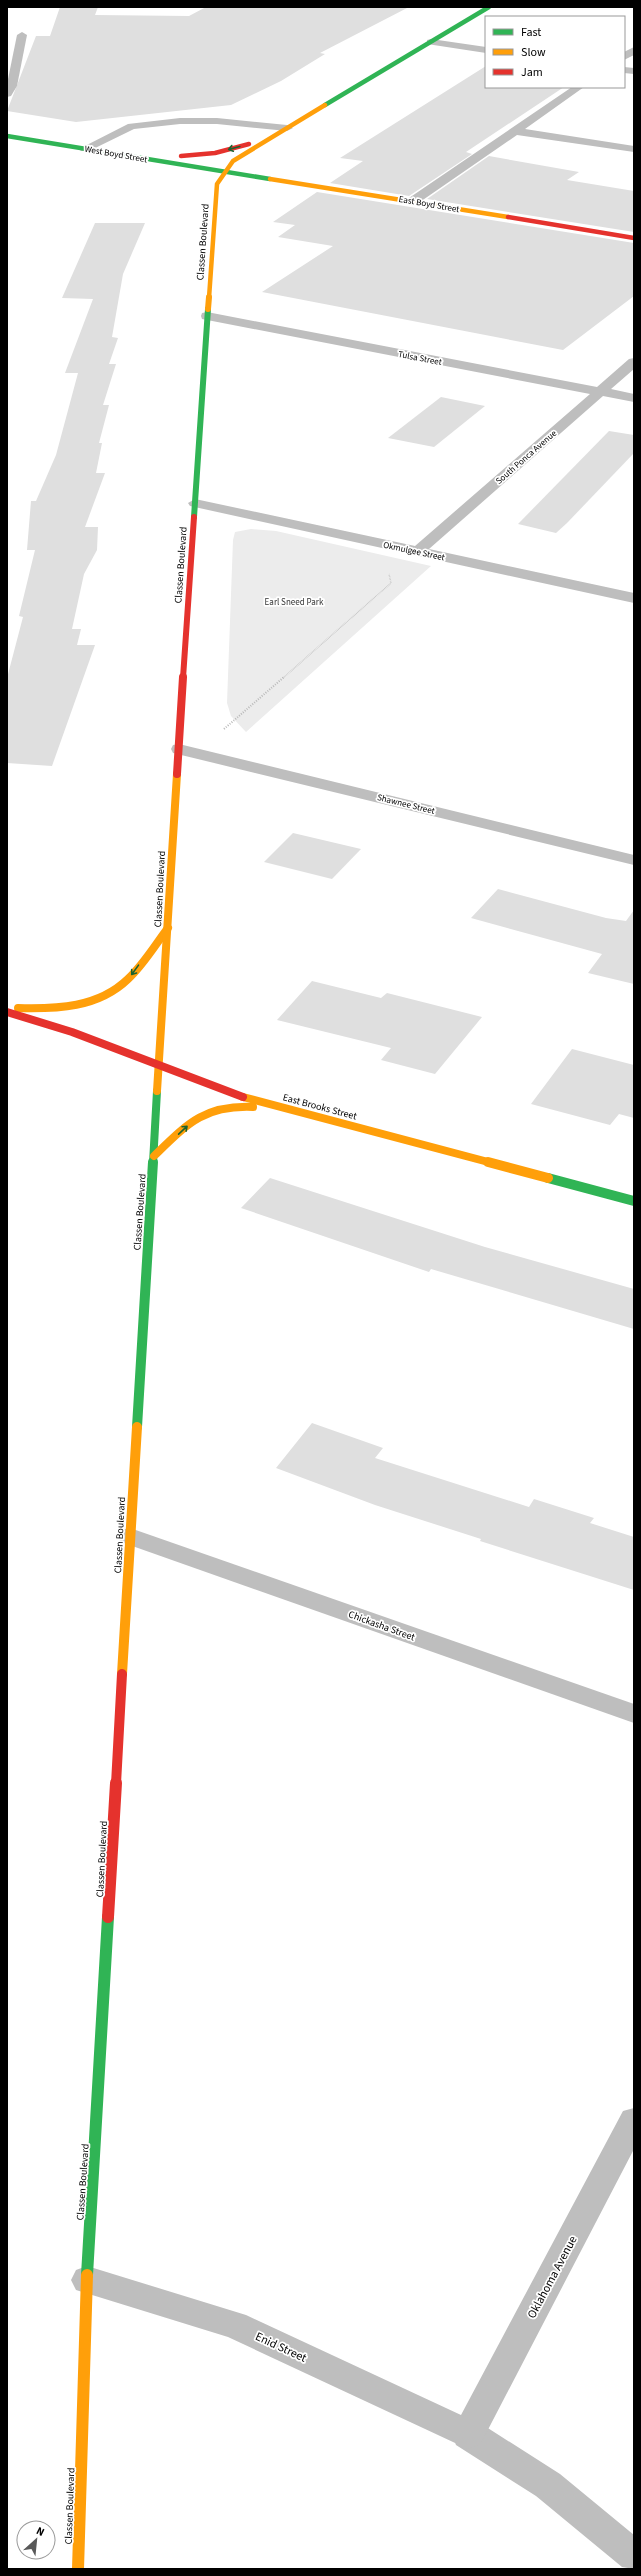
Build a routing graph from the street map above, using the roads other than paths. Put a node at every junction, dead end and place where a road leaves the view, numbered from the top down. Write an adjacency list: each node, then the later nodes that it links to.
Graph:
1 (489, 7): 3 (main road, Classen Boulevard)
2 (22, 35): 8 (street)
3 (431, 42): 4 (street); 9 (main road, Classen Boulevard)
4 (485, 50)
5 (634, 50): 6 (street)
6 (625, 55)
7 (578, 88): 10 (street)
8 (7, 94)
9 (287, 128): 12 (main road, Classen Boulevard); 13 (street)
10 (516, 131): 14 (street); 17 (street)
11 (7, 136): 13 (main road, West Boyd Street)
12 (271, 138): 15 (main road, one-way to 15); 16 (main road, Classen Boulevard)
13 (85, 149): 15 (main road, West Boyd Street)
14 (634, 149)
15 (118, 154): 16 (main road, West Boyd Street)
16 (224, 171): 17 (main road, East Boyd Street); 19 (main road, Classen Boulevard)
17 (413, 201): 18 (main road, East Boyd Street)
18 (634, 238)
19 (206, 316): 21 (street, Tulsa Street); 23 (main road, Classen Boulevard)
20 (634, 362): 21 (street, South Ponca Avenue)
21 (601, 391): 22 (street, Tulsa Street); 24 (street, South Ponca Avenue)
22 (634, 398)
23 (195, 503): 24 (street, Okmulgee Street); 26 (main road, Classen Boulevard)
24 (412, 550): 25 (street, Okmulgee Street)
25 (634, 598)
26 (179, 742): 27 (street, Shawnee Street); 28 (main road, Classen Boulevard)
27 (634, 860)
28 (168, 928): 29 (main road, one-way to 29); 31 (main road, Classen Boulevard)
29 (7, 1007)
30 (7, 1012): 31 (main road, East Brooks Street)
31 (158, 1067): 32 (main road, East Brooks Street); 33 (main road, Classen Boulevard)
32 (294, 1110): 33 (main road, one-way to 32); 34 (main road, East Brooks Street)
33 (154, 1156): 35 (main road, Classen Boulevard)
34 (634, 1201)
35 (130, 1536): 36 (street, Chickasha Street); 38 (main road, Classen Boulevard)
36 (634, 1714)
37 (634, 2120): 39 (street, Oklahoma Avenue)
38 (87, 2280): 39 (street, Enid Street); 41 (main road, Classen Boulevard)
39 (468, 2434): 40 (street, Enid Street)
40 (634, 2556)
41 (78, 2569)

